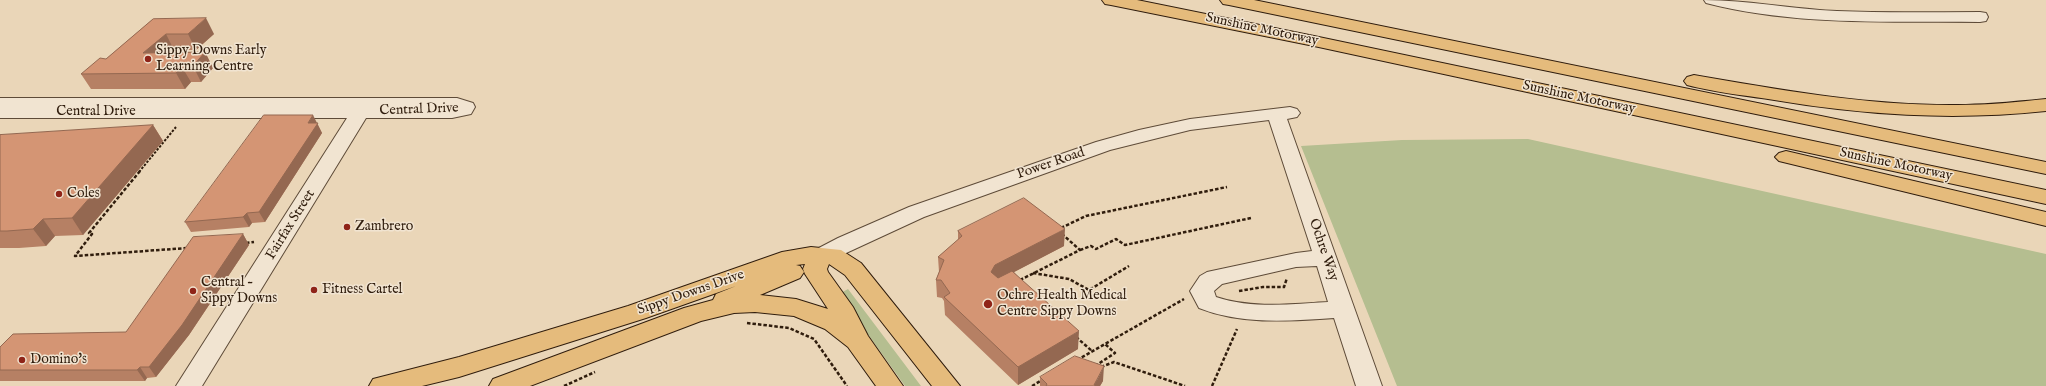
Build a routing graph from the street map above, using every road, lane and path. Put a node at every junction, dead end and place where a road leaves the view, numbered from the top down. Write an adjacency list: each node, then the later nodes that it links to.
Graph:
1 (1111, 0): 7 (main road, Sunshine Motorway)
2 (1229, 0): 8 (main road, Sunshine Motorway)
3 (1712, 0): 5 (street)
4 (1816, 0): 5 (street)
5 (1837, 16): 6 (street)
6 (1980, 17)
7 (1258, 29): 17 (main road, Sunshine Motorway); 19 (main road)
8 (1425, 40): 10 (main road); 15 (main road, Sunshine Motorway)
9 (0, 104): 11 (street, Central Drive)
10 (2046, 105)
11 (362, 108): 12 (street, Central Drive); 45 (street, Fairfax Street)
12 (0, 112)
13 (1283, 113): 24 (street, Power Road); 25 (street, Ochre Way)
14 (179, 123): 22 (path)
15 (2046, 168)
16 (1227, 187): 23 (path)
17 (2046, 197)
18 (1251, 218): 23 (path)
19 (2046, 219)
20 (254, 242): 21 (path)
21 (238, 243)
22 (191, 247)
23 (1080, 250): 27 (path)
24 (823, 255): 33 (main road); 38 (main road); 46 (main road, Sippy Downs Drive); 51 (main road, Sippy Downs Drive)
25 (1325, 258): 31 (street); 32 (street, Ochre Way)
26 (1129, 266): 27 (path)
27 (1033, 273): 29 (path)
28 (1293, 277): 30 (path)
29 (1023, 285)
30 (1235, 292)
31 (1204, 297): 32 (street); 37 (path)
32 (1343, 309): 55 (street, Ochre Way)
33 (693, 314): 38 (main road, Sippy Downs Drive); 47 (main road, Sippy Downs Drive)
34 (740, 323): 49 (path)
35 (1237, 329): 54 (path)
36 (1070, 332): 39 (path)
37 (1105, 344): 39 (path); 43 (path)
38 (860, 345): 50 (main road, Sippy Downs Drive)
39 (1092, 351): 40 (path)
40 (1072, 363)
41 (603, 369): 48 (path)
42 (1096, 369): 53 (path)
43 (1090, 370)
44 (1045, 378): 52 (path)
45 (189, 386)
46 (382, 386)
47 (502, 386)
48 (564, 386)
49 (847, 386)
50 (890, 386)
51 (947, 386)
52 (1032, 386)
53 (1185, 386)
54 (1212, 386)
55 (1369, 386)

